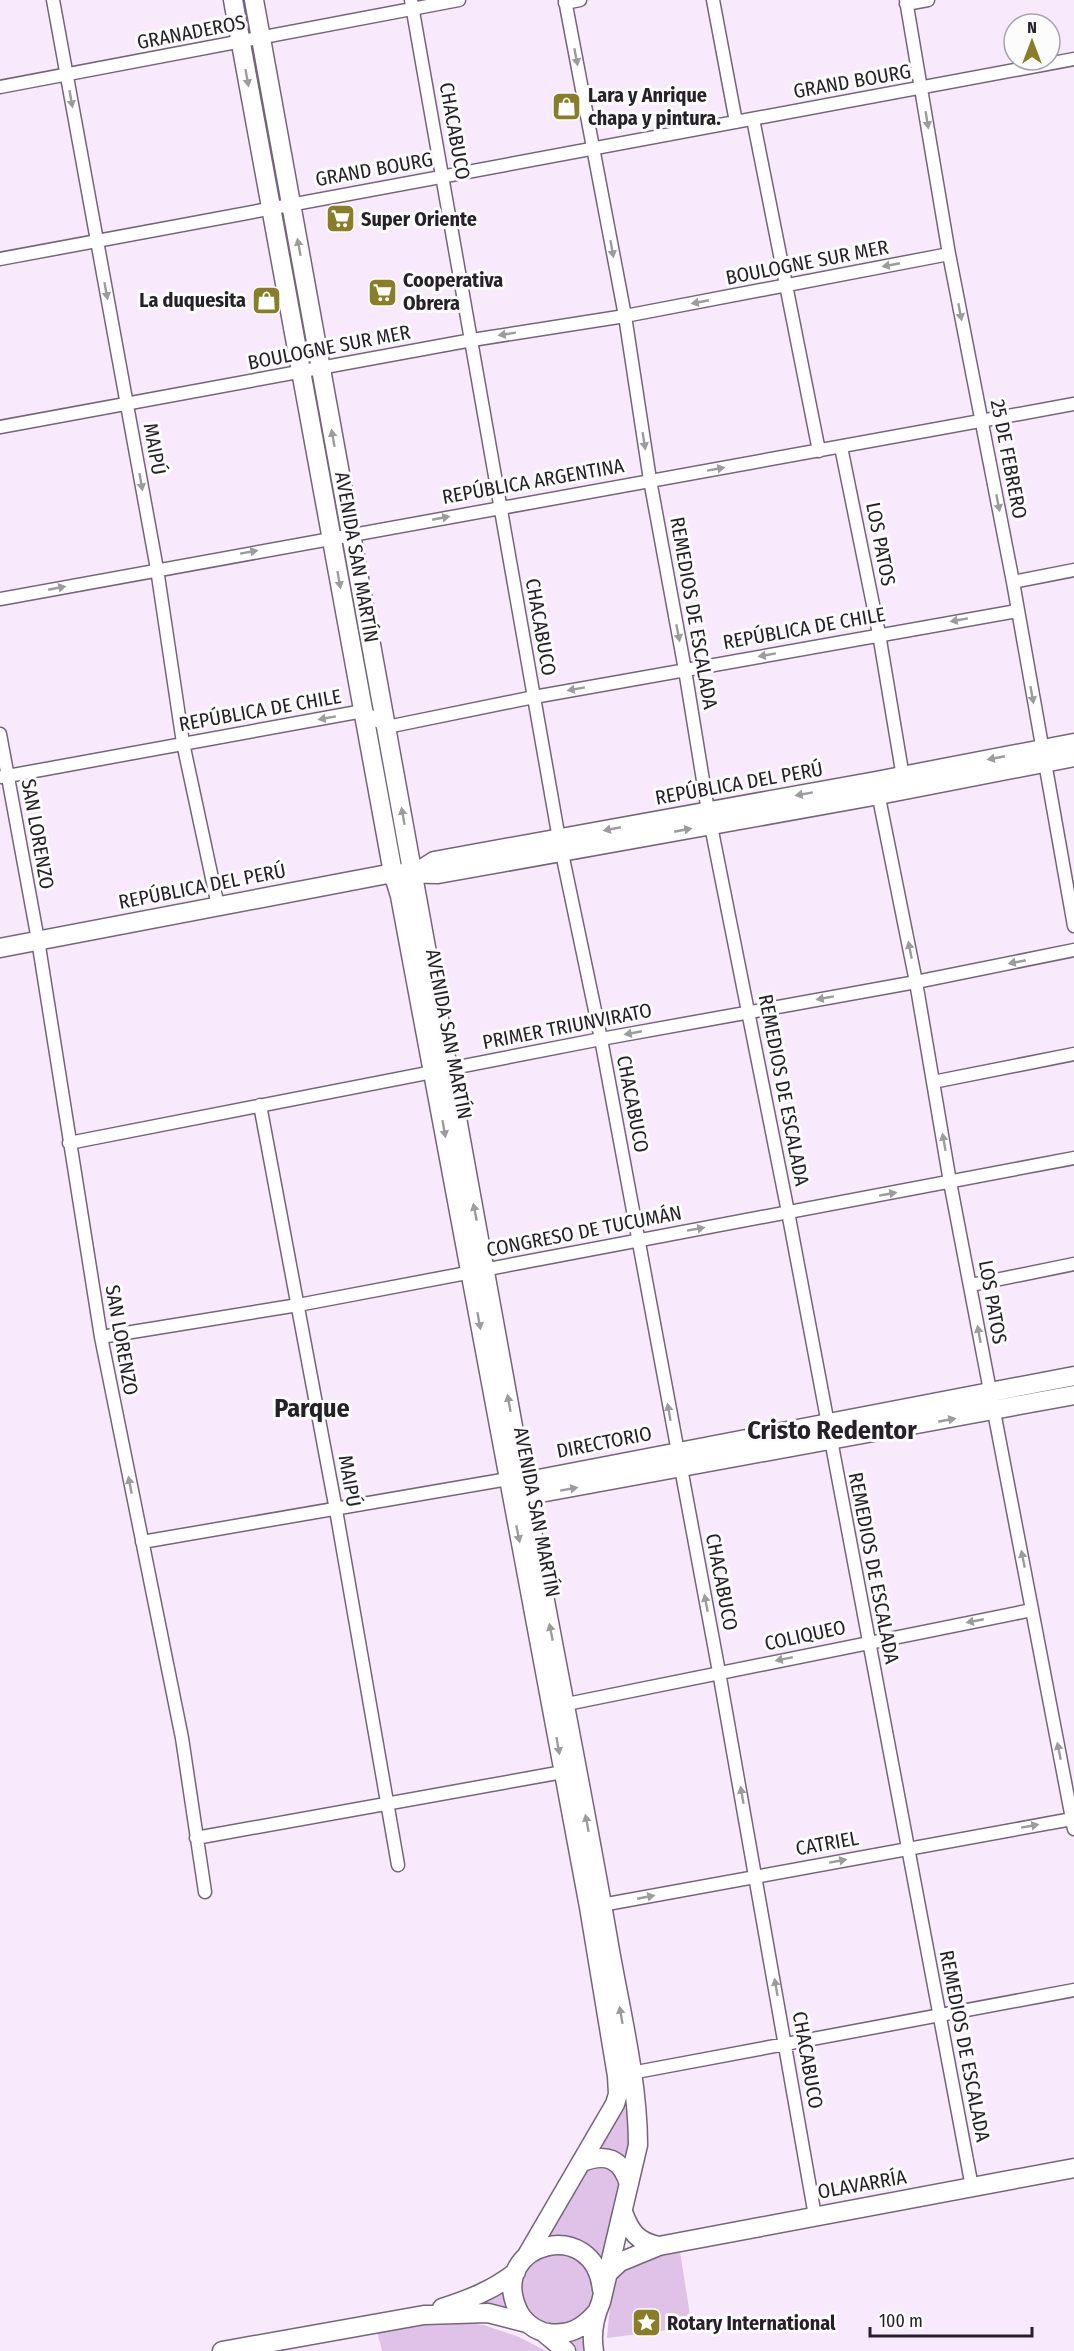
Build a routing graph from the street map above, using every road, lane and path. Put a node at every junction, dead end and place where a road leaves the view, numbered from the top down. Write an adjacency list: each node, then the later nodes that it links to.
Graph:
1 (53, 0): 14 (street, MAIPÚ)
2 (233, 0): 12 (main road, AVENIDA SAN MARTÍN)
3 (254, 0): 11 (main road, AVENIDA SAN MARTÍN)
4 (459, 0): 10 (street, GRANADEROS)
5 (580, 0): 8 (street)
6 (713, 0): 18 (street)
7 (928, 0): 9 (street)
8 (565, 1): 19 (street, REMEDIOS DE ESCALADA, one-way to 19)
9 (906, 2): 16 (street, 25 DE FEBRERO)
10 (412, 4): 11 (street, GRANADEROS); 20 (street, CHACABUCO)
11 (261, 38): 12 (street, GRANADEROS); 21 (main road, AVENIDA SAN MARTÍN)
12 (241, 42): 14 (street, GRANADEROS); 22 (main road, AVENIDA SAN MARTÍN, one-way to 22)
13 (1074, 59): 16 (street, GRAND BOURG)
14 (66, 75): 15 (street, GRANADEROS); 23 (street, MAIPÚ, one-way to 23)
15 (0, 87)
16 (922, 88): 17 (street, GRAND BOURG); 24 (street, 25 DE FEBRERO, one-way to 24)
17 (753, 119): 18 (street, GRAND BOURG); 26 (street)
18 (736, 122): 19 (street, GRAND BOURG)
19 (594, 148): 20 (street, GRAND BOURG); 27 (street, REMEDIOS DE ESCALADA, one-way to 27)
20 (444, 176): 21 (street, GRAND BOURG); 28 (street, CHACABUCO)
21 (291, 204): 22 (street, GRAND BOURG); 29 (main road, AVENIDA SAN MARTÍN, one-way to 21)
22 (270, 208): 23 (street, GRAND BOURG); 30 (main road, AVENIDA SAN MARTÍN)
23 (97, 240): 25 (street, GRAND BOURG); 31 (street, MAIPÚ, one-way to 31)
24 (949, 254): 26 (street, BOULOGNE SUR MER, one-way to 26); 33 (street, 25 DE FEBRERO, one-way to 33)
25 (0, 258)
26 (786, 286): 27 (street, BOULOGNE SUR MER, one-way to 27); 36 (street)
27 (625, 316): 28 (street, BOULOGNE SUR MER, one-way to 28); 37 (street, REMEDIOS DE ESCALADA, one-way to 37)
28 (472, 340): 29 (street, BOULOGNE SUR MER); 38 (street, CHACABUCO)
29 (321, 369): 30 (street, BOULOGNE SUR MER); 39 (main road, AVENIDA SAN MARTÍN, one-way to 29)
30 (300, 373): 31 (street, BOULOGNE SUR MER); 40 (main road, AVENIDA SAN MARTÍN)
31 (127, 403): 34 (street, BOULOGNE SUR MER); 41 (street, MAIPÚ, one-way to 41)
32 (1074, 404): 33 (street, REPÚBLICA ARGENTINA)
33 (982, 420): 35 (street, REPÚBLICA ARGENTINA); 43 (street, 25 DE FEBRERO, one-way to 43)
34 (0, 426)
35 (842, 447): 36 (street, REPÚBLICA ARGENTINA); 46 (street, LOS PATOS)
36 (819, 451): 37 (street, REPÚBLICA ARGENTINA, one-way to 36)
37 (650, 480): 38 (street, REPÚBLICA ARGENTINA); 47 (street, REMEDIOS DE ESCALADA, one-way to 47)
38 (500, 507): 39 (street, REPÚBLICA ARGENTINA, one-way to 38); 48 (street, CHACABUCO)
39 (351, 535): 40 (street, REPÚBLICA ARGENTINA); 50 (main road, AVENIDA SAN MARTÍN)
40 (331, 537): 41 (street, REPÚBLICA ARGENTINA, one-way to 40); 49 (main road, AVENIDA SAN MARTÍN, one-way to 49)
41 (157, 569): 44 (street, REPÚBLICA ARGENTINA, one-way to 41); 52 (street, MAIPÚ)
42 (1074, 570): 43 (street)
43 (1013, 582): 45 (street, 25 DE FEBRERO)
44 (0, 599)
45 (1017, 611): 46 (street, REPÚBLICA DE CHILE, one-way to 46); 54 (street, 25 DE FEBRERO, one-way to 54)
46 (879, 634): 47 (street, REPÚBLICA DE CHILE, one-way to 47); 57 (street, LOS PATOS)
47 (685, 670): 48 (street, REPÚBLICA DE CHILE, one-way to 48); 59 (street, REMEDIOS DE ESCALADA)
48 (534, 697): 50 (street, REPÚBLICA DE CHILE); 60 (street, CHACABUCO)
49 (363, 711): 50 (street, REPÚBLICA DE CHILE); 52 (street, REPÚBLICA DE CHILE, one-way to 52); 62 (main road, AVENIDA SAN MARTÍN)
50 (387, 727): 63 (main road, AVENIDA SAN MARTÍN, one-way to 50)
51 (0, 734): 56 (street, SAN LORENZO)
52 (183, 743): 56 (street, REPÚBLICA DE CHILE); 64 (street, MAIPÚ)
53 (1074, 743): 54 (main road, REPÚBLICA DEL PERÚ)
54 (1043, 756): 55 (main road, REPÚBLICA DEL PERÚ); 57 (main road, REPÚBLICA DEL PERÚ); 61 (street, 25 DE FEBRERO)
55 (1074, 757)
56 (4, 776): 66 (street, SAN LORENZO)
57 (904, 783): 58 (main road, REPÚBLICA DEL PERÚ)
58 (878, 788): 59 (main road, REPÚBLICA DEL PERÚ); 69 (street, LOS PATOS, one-way to 58)
59 (709, 818): 60 (main road, REPÚBLICA DEL PERÚ); 70 (street, REMEDIOS DE ESCALADA)
60 (562, 846): 63 (main road, REPÚBLICA DEL PERÚ); 71 (street, CHACABUCO)
61 (1069, 866): 65 (street, 25 DE FEBRERO)
62 (393, 873): 63 (main road, REPÚBLICA DEL PERÚ); 64 (main road, REPÚBLICA DEL PERÚ); 73 (main road, AVENIDA SAN MARTÍN)
63 (414, 874): 73 (main road, AVENIDA SAN MARTÍN)
64 (218, 906): 66 (main road, REPÚBLICA DEL PERÚ)
65 (1074, 926)
66 (38, 940): 67 (main road, REPÚBLICA DEL PERÚ); 76 (street, SAN LORENZO)
67 (0, 948)
68 (1074, 950): 69 (street, PRIMER TRIUNVIRATO, one-way to 69)
69 (916, 982): 70 (street, PRIMER TRIUNVIRATO, one-way to 70); 74 (street, LOS PATOS)
70 (749, 1011): 71 (street, PRIMER TRIUNVIRATO, one-way to 71); 79 (street, REMEDIOS DE ESCALADA)
71 (602, 1039): 73 (street, PRIMER TRIUNVIRATO); 80 (street, CHACABUCO)
72 (1074, 1054): 74 (street)
73 (441, 1070): 75 (street, PRIMER TRIUNVIRATO); 82 (main road, AVENIDA SAN MARTÍN)
74 (933, 1082): 78 (street, LOS PATOS, one-way to 74)
75 (261, 1105): 76 (street, PRIMER TRIUNVIRATO); 84 (street, MAIPÚ)
76 (69, 1143): 85 (street, SAN LORENZO)
77 (1074, 1158): 78 (street, CONGRESO DE TUCUMÁN)
78 (950, 1182): 79 (street, CONGRESO DE TUCUMÁN, one-way to 78); 83 (street, LOS PATOS)
79 (788, 1212): 80 (street, CONGRESO DE TUCUMÁN, one-way to 79); 90 (street, REMEDIOS DE ESCALADA)
80 (639, 1239): 82 (street, CONGRESO DE TUCUMÁN); 92 (street, CHACABUCO, one-way to 80)
81 (1074, 1264): 83 (street)
82 (478, 1271): 84 (street, CONGRESO DE TUCUMÁN); 93 (main road, AVENIDA SAN MARTÍN)
83 (971, 1285): 87 (street, LOS PATOS, one-way to 83)
84 (298, 1305): 85 (street, CONGRESO DE TUCUMÁN); 94 (street, MAIPÚ)
85 (101, 1337): 95 (street, SAN LORENZO, one-way to 85)
86 (1074, 1376): 87 (main road, DIRECTORIO)
87 (990, 1391): 89 (street, LOS PATOS); 90 (main road, DIRECTORIO)
88 (1074, 1395): 89 (main road, DIRECTORIO)
89 (994, 1411): 91 (main road, DIRECTORIO, one-way to 89); 96 (street, LOS PATOS, one-way to 89)
90 (827, 1423): 91 (street, REMEDIOS DE ESCALADA); 92 (main road, DIRECTORIO)
91 (831, 1441): 92 (main road, DIRECTORIO); 97 (street, REMEDIOS DE ESCALADA)
92 (678, 1460): 93 (main road, DIRECTORIO); 98 (street, CHACABUCO, one-way to 92)
93 (517, 1489): 94 (street, DIRECTORIO); 99 (main road, AVENIDA SAN MARTÍN)
94 (336, 1510): 95 (street, DIRECTORIO); 101 (street, MAIPÚ)
95 (142, 1542): 103 (street, SAN LORENZO)
96 (1032, 1610): 97 (street, COLIQUEO, one-way to 97); 102 (street, LOS PATOS, one-way to 96)
97 (868, 1642): 98 (street, COLIQUEO, one-way to 98); 104 (street, REMEDIOS DE ESCALADA)
98 (719, 1672): 99 (street, COLIQUEO); 106 (street, CHACABUCO, one-way to 98)
99 (558, 1706): 100 (main road, AVENIDA SAN MARTÍN, one-way to 100); 108 (main road, AVENIDA SAN MARTÍN, one-way to 99)
100 (563, 1772): 101 (street); 108 (main road, AVENIDA SAN MARTÍN)
101 (387, 1803): 103 (street); 105 (street, MAIPÚ)
102 (1073, 1824): 104 (street, CATRIEL, one-way to 102)
103 (196, 1838): 107 (street, SAN LORENZO)
104 (908, 1848): 106 (street, CATRIEL, one-way to 104); 110 (street, REMEDIOS DE ESCALADA)
105 (398, 1865)
106 (756, 1876): 108 (street, CATRIEL, one-way to 106); 111 (street, CHACABUCO, one-way to 106)
107 (205, 1892)
108 (595, 1906): 112 (main road, AVENIDA SAN MARTÍN)
109 (1074, 1990): 110 (street)
110 (939, 2015): 111 (street); 116 (street, REMEDIOS DE ESCALADA)
111 (786, 2044): 112 (street); 118 (street, CHACABUCO)
112 (624, 2075): 113 (main road); 115 (main road)
113 (582, 2162): 115 (main road); 120 (main road)
114 (1074, 2168): 116 (main road, OLAVARRÍA)
115 (629, 2184): 117 (main road)
116 (972, 2187): 118 (main road, OLAVARRÍA)
117 (622, 2212): 119 (main road); 122 (main road)
118 (815, 2216): 119 (main road, OLAVARRÍA)
119 (658, 2246): 122 (main road, OLAVARRÍA)
120 (527, 2255): 121 (main road); 122 (main road)
121 (516, 2272): 124 (main road); 125 (main road)
122 (604, 2283): 123 (main road)
123 (596, 2313): 125 (main road); 128 (main road)
124 (424, 2315): 125 (main road); 126 (main road)
125 (535, 2327): 127 (main road)
126 (222, 2351)
127 (566, 2351)
128 (594, 2351)

